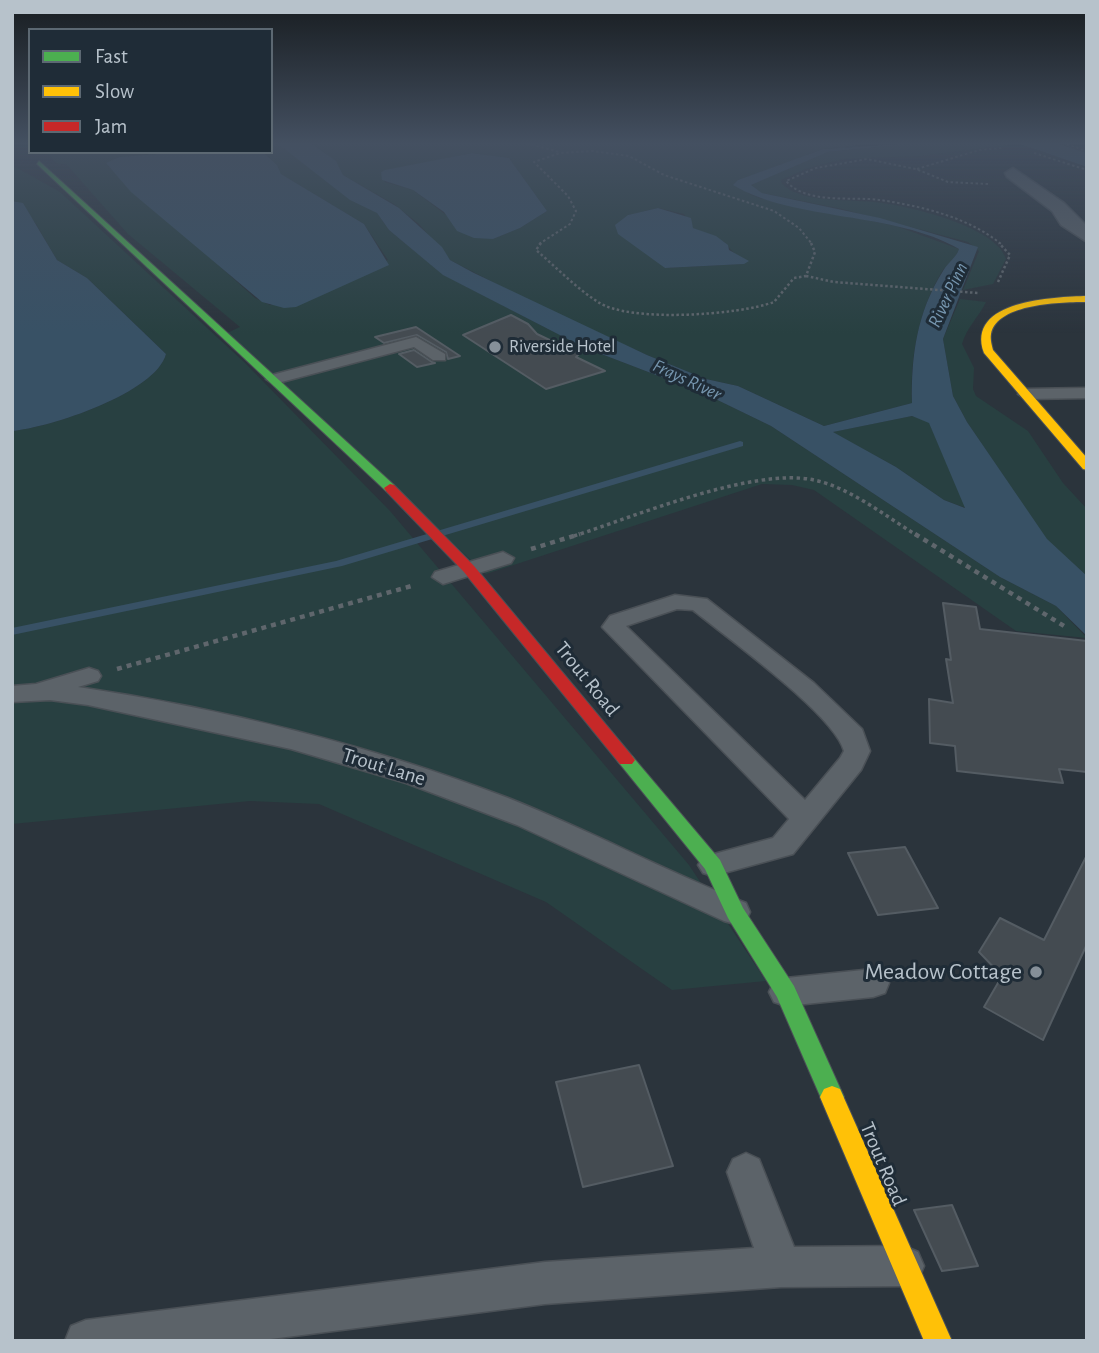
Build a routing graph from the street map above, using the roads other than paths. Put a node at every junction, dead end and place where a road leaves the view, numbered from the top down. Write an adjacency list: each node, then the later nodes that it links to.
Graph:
1 (86, 206): 6 (street, Trout Road)
2 (1057, 206): 3 (street)
3 (1087, 236)
4 (1087, 299): 8 (street)
5 (439, 357): 6 (lane)
6 (274, 379): 11 (street, Trout Road)
7 (1087, 393): 8 (lane)
8 (1026, 394): 9 (street)
9 (1087, 466)
10 (503, 558): 11 (lane)
11 (464, 564): 12 (lane); 16 (street, Trout Road)
12 (443, 577)
13 (89, 676): 14 (lane)
14 (24, 692): 17 (lane, Trout Lane)
15 (807, 819): 15 (lane); 16 (lane)
16 (713, 865): 17 (street, Trout Road)
17 (735, 912): 19 (street, Trout Road)
18 (873, 983): 19 (lane)
19 (786, 992): 21 (street, Trout Road)
20 (746, 1172): 22 (lane)
21 (904, 1266): 22 (lane); 24 (street, Trout Road)
22 (781, 1268): 23 (lane)
23 (86, 1341)
24 (938, 1341)

